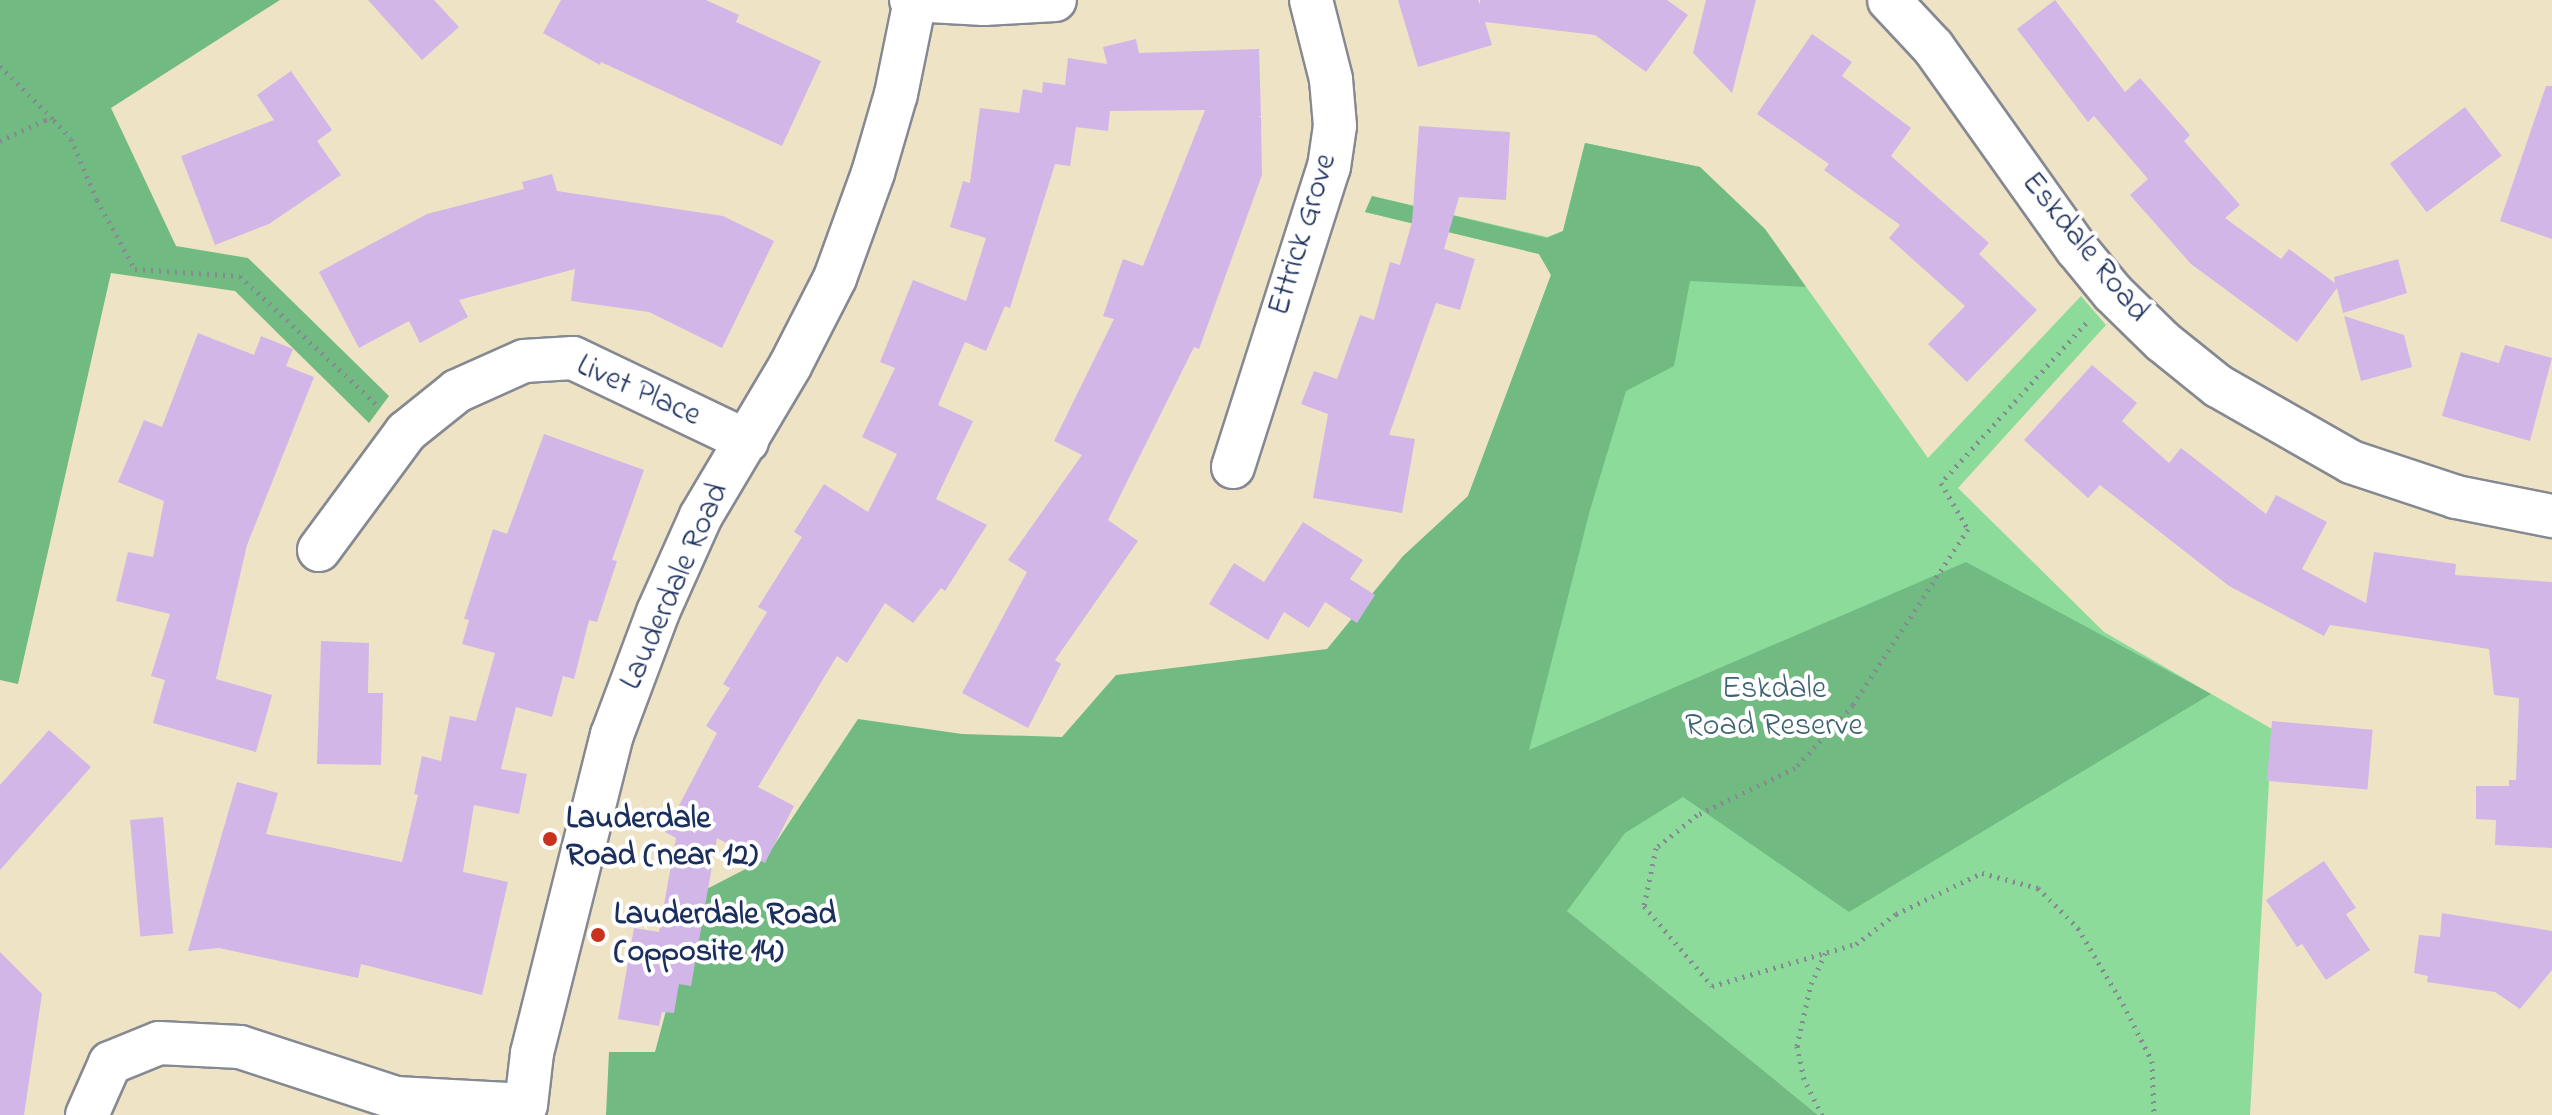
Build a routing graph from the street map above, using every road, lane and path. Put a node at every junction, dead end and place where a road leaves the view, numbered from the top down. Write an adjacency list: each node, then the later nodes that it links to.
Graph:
1 (913, 0): 2 (street); 10 (street, Lauderdale Road)
2 (1055, 0)
3 (1311, 0): 11 (street, Ettrick Grove)
4 (1889, 0): 8 (street, Eskdale Road)
5 (0, 66): 6 (path)
6 (54, 120): 7 (path); 9 (path)
7 (0, 141)
8 (2113, 293): 12 (street, Eskdale Road); 14 (path)
9 (406, 432): 10 (street, Livet Place); 13 (street, Livet Place)
10 (747, 441): 15 (street, Lauderdale Road)
11 (1233, 467)
12 (2552, 516)
13 (319, 550)
14 (1827, 951): 17 (path); 18 (path)
15 (528, 1110): 16 (street)
16 (87, 1115)
17 (1822, 1115)
18 (2154, 1115)

